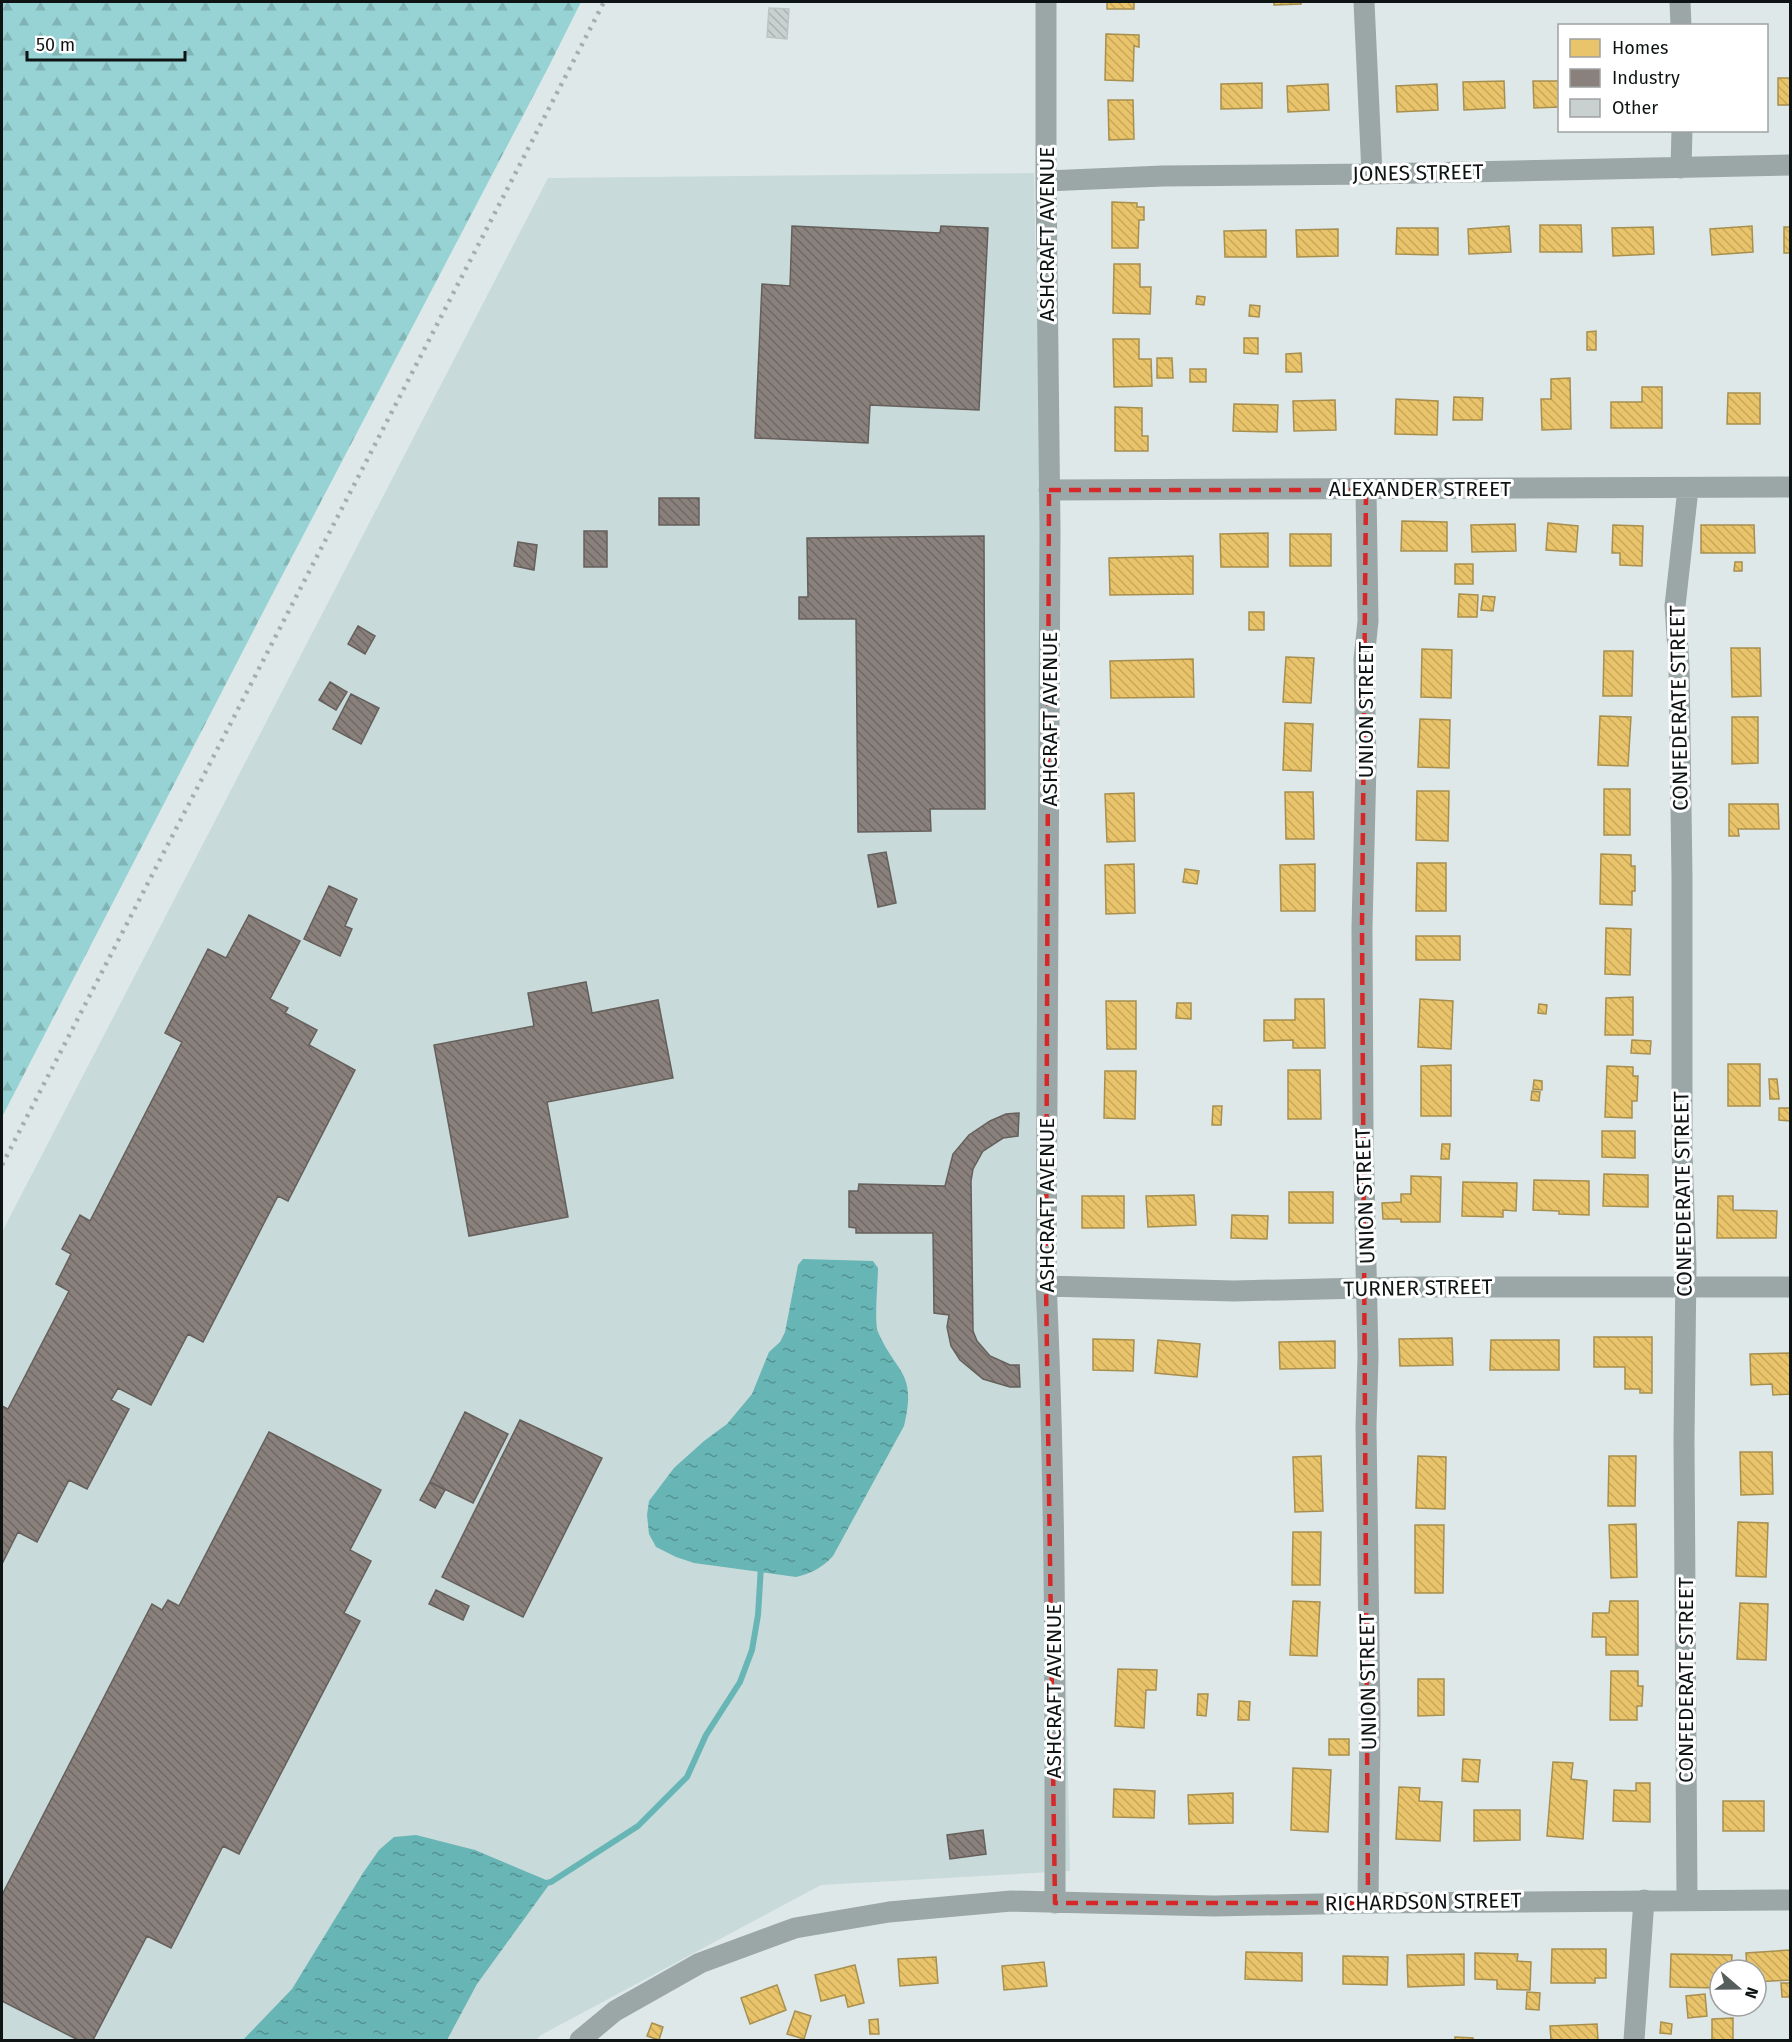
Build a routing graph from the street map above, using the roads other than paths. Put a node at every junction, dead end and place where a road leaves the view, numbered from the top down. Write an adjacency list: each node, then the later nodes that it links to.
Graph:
1 (1046, 2): 9 (street, ASHCRAFT AVENUE)
2 (1364, 2): 8 (street)
3 (1680, 2): 4 (street)
4 (1681, 24)
5 (1682, 132): 7 (street)
6 (1791, 165): 7 (street, JONES STREET)
7 (1681, 168): 8 (street, JONES STREET)
8 (1372, 174): 9 (street, JONES STREET)
9 (1046, 181): 12 (street, ASHCRAFT AVENUE)
10 (1791, 487): 11 (street, ALEXANDER STREET)
11 (1688, 489): 13 (street, ALEXANDER STREET); 15 (street, CONFEDERATE STREET)
12 (1049, 490): 13 (street, ALEXANDER STREET); 14 (street, ASHCRAFT AVENUE)
13 (1366, 490): 17 (street, UNION STREET)
14 (1046, 1286): 17 (street, TURNER STREET); 21 (street, ASHCRAFT AVENUE)
15 (1686, 1286): 16 (street, TURNER STREET); 17 (street, TURNER STREET); 19 (street, CONFEDERATE STREET)
16 (1791, 1287)
17 (1368, 1289): 22 (street, UNION STREET)
18 (1644, 1900): 19 (street, RICHARDSON STREET); 22 (street, RICHARDSON STREET); 24 (street)
19 (1687, 1900): 20 (street, RICHARDSON STREET)
20 (1791, 1900)
21 (1055, 1902): 22 (street, RICHARDSON STREET); 23 (street)
22 (1368, 1903)
23 (580, 2040)
24 (1634, 2040)

